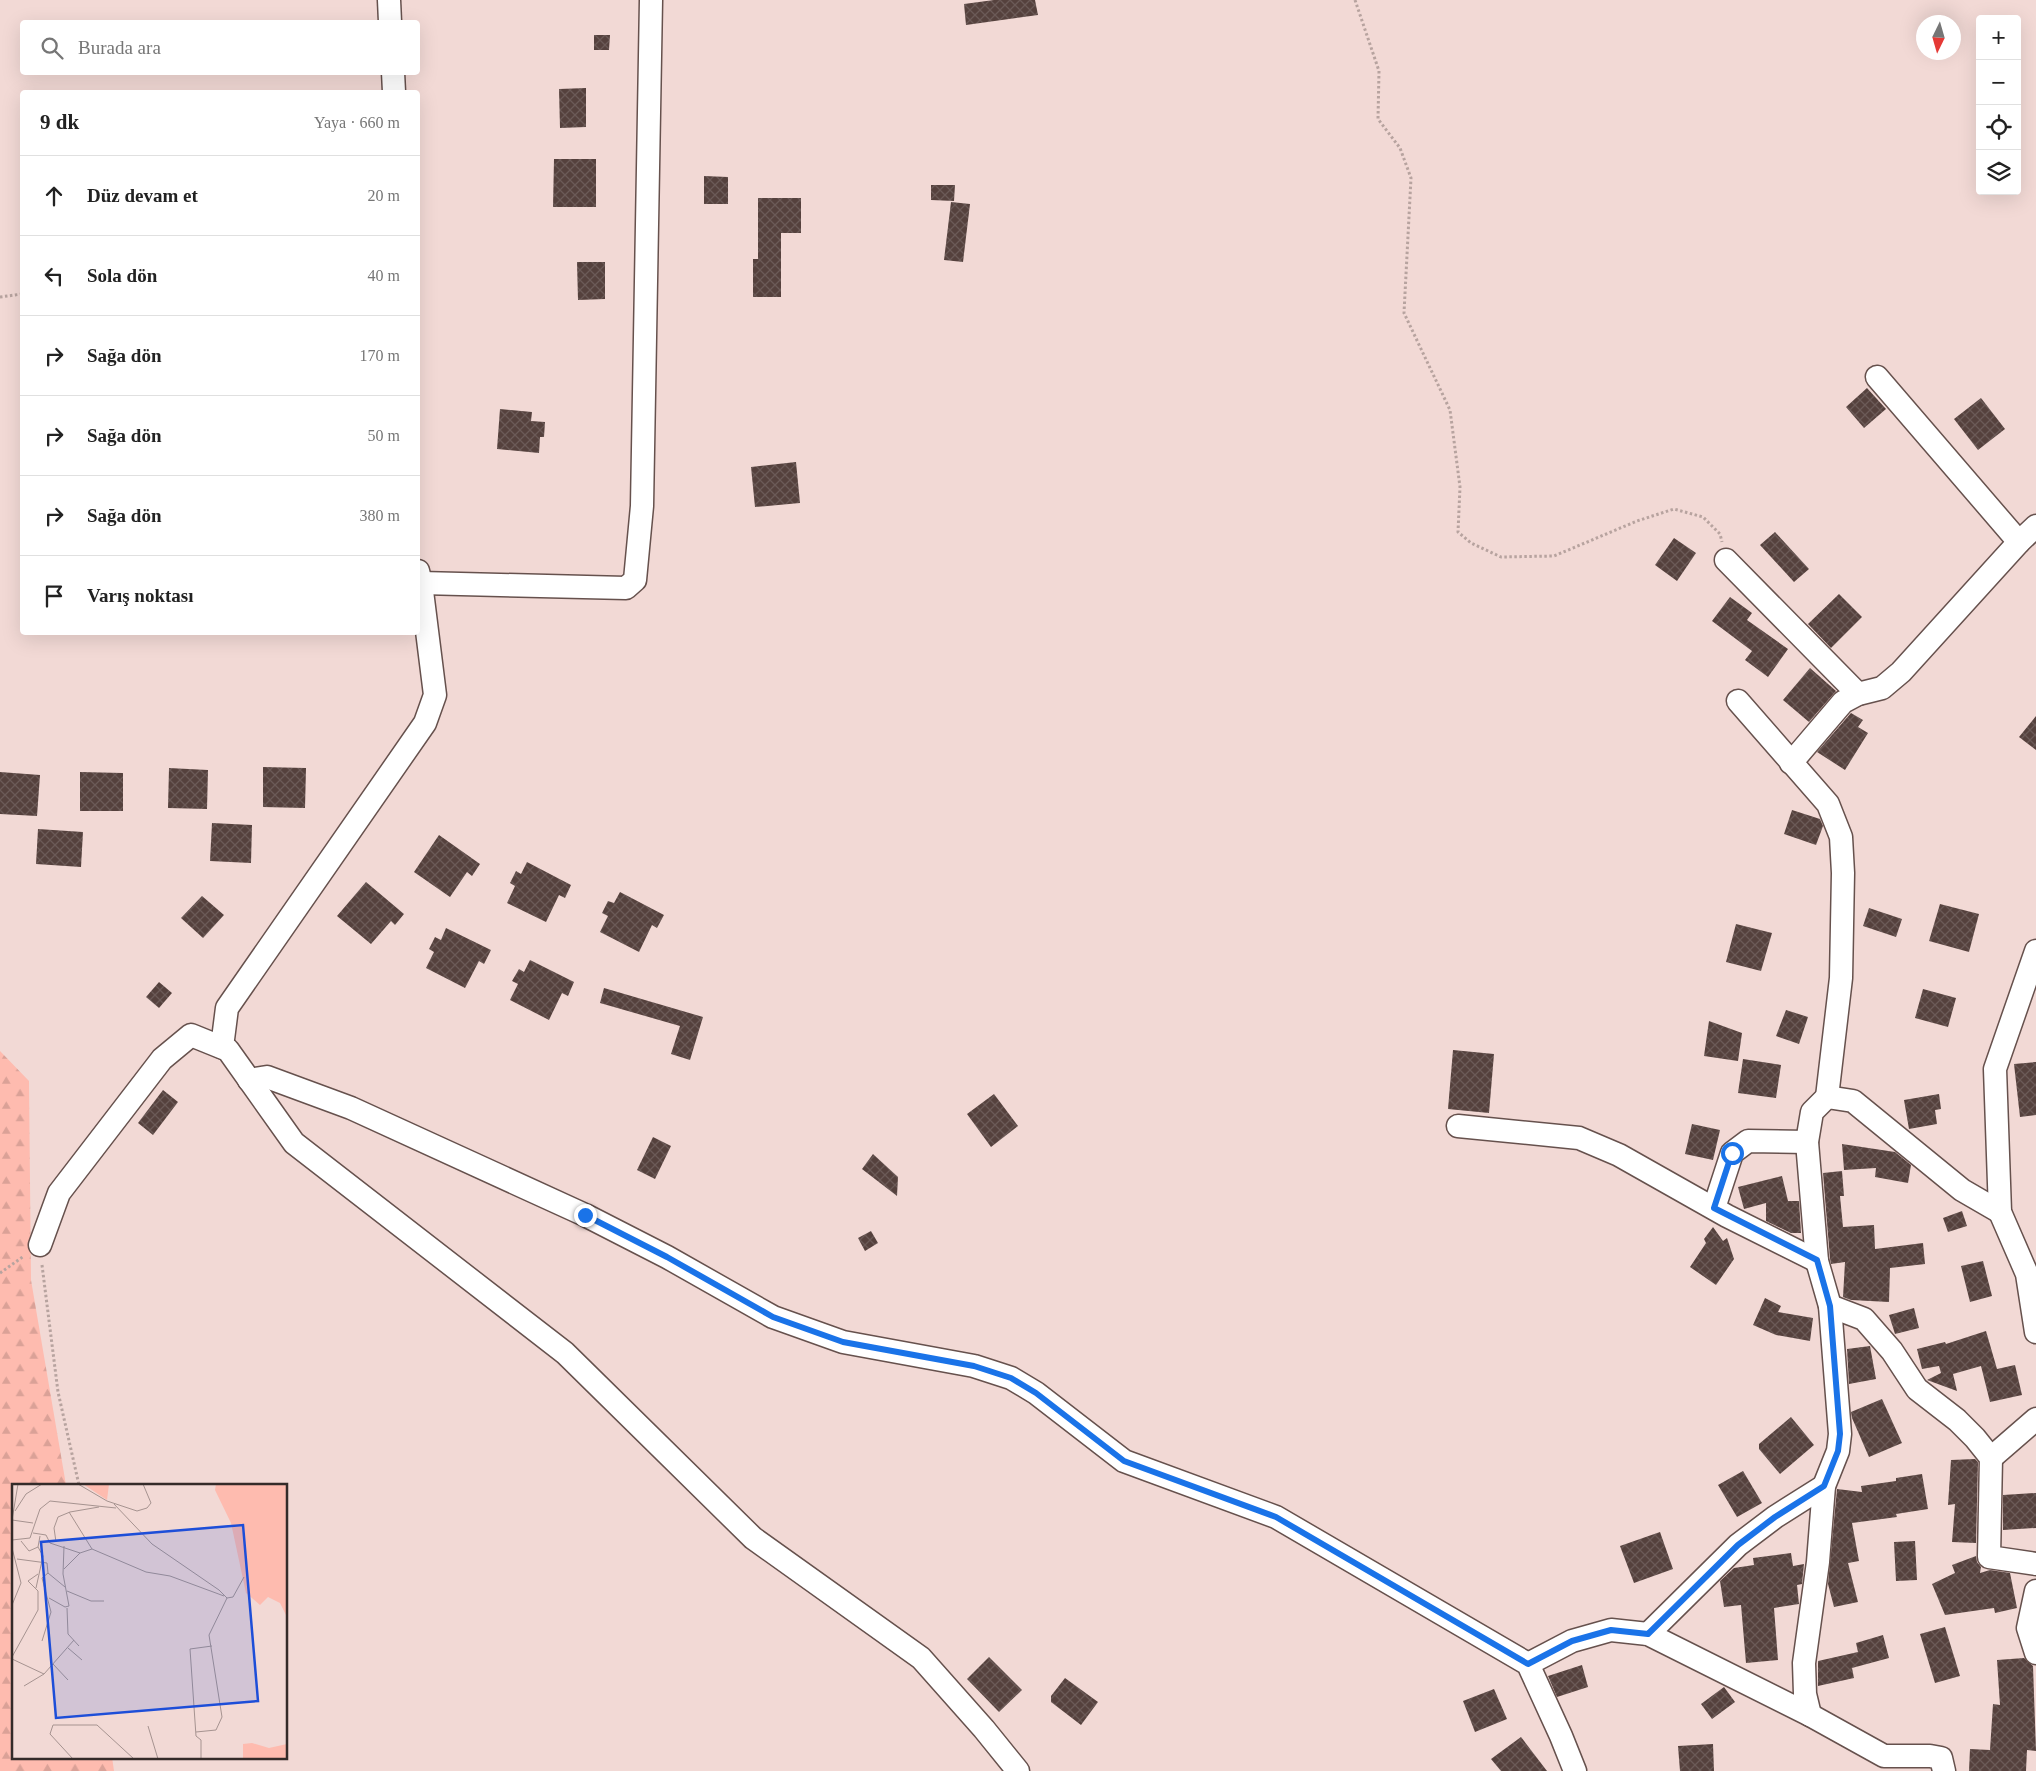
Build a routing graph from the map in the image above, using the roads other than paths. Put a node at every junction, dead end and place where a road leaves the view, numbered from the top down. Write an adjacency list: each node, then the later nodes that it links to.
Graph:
1 (389, 0): 3 (street)
2 (651, 0): 10 (street)
3 (390, 20)
4 (393, 75): 5 (street)
5 (394, 90)
6 (1877, 377): 8 (street)
7 (2036, 526): 8 (street)
8 (2019, 542): 12 (street)
9 (1726, 560): 12 (street)
10 (420, 577)
11 (420, 584): 16 (street)
12 (1858, 694): 14 (street)
13 (1738, 701): 14 (street)
14 (1791, 763): 20 (street)
15 (2036, 951): 24 (street)
16 (227, 1008): 17 (street); 18 (street)
17 (191, 1035): 18 (street); 25 (street)
18 (222, 1047): 19 (street)
19 (249, 1080): 37 (street); 40 (street)
20 (1827, 1097): 22 (street); 24 (street)
21 (1458, 1126): 23 (street)
22 (1807, 1142): 23 (street); 26 (street)
23 (1714, 1208): 26 (street)
24 (2000, 1212): 27 (street)
25 (40, 1245)
26 (1817, 1260): 28 (street)
27 (2032, 1274): 29 (street)
28 (1830, 1306): 31 (street); 32 (street)
29 (2036, 1332)
30 (2036, 1419): 31 (street)
31 (1991, 1458): 33 (street)
32 (1824, 1486): 35 (street); 38 (street)
33 (2036, 1564)
34 (2036, 1591): 36 (street)
35 (1648, 1634): 37 (street); 38 (street)
36 (2036, 1653)
37 (1528, 1664): 41 (street)
38 (1810, 1716): 39 (street)
39 (1884, 1763): 42 (street)
40 (1018, 1771)
41 (1574, 1771)
42 (1944, 1771)

